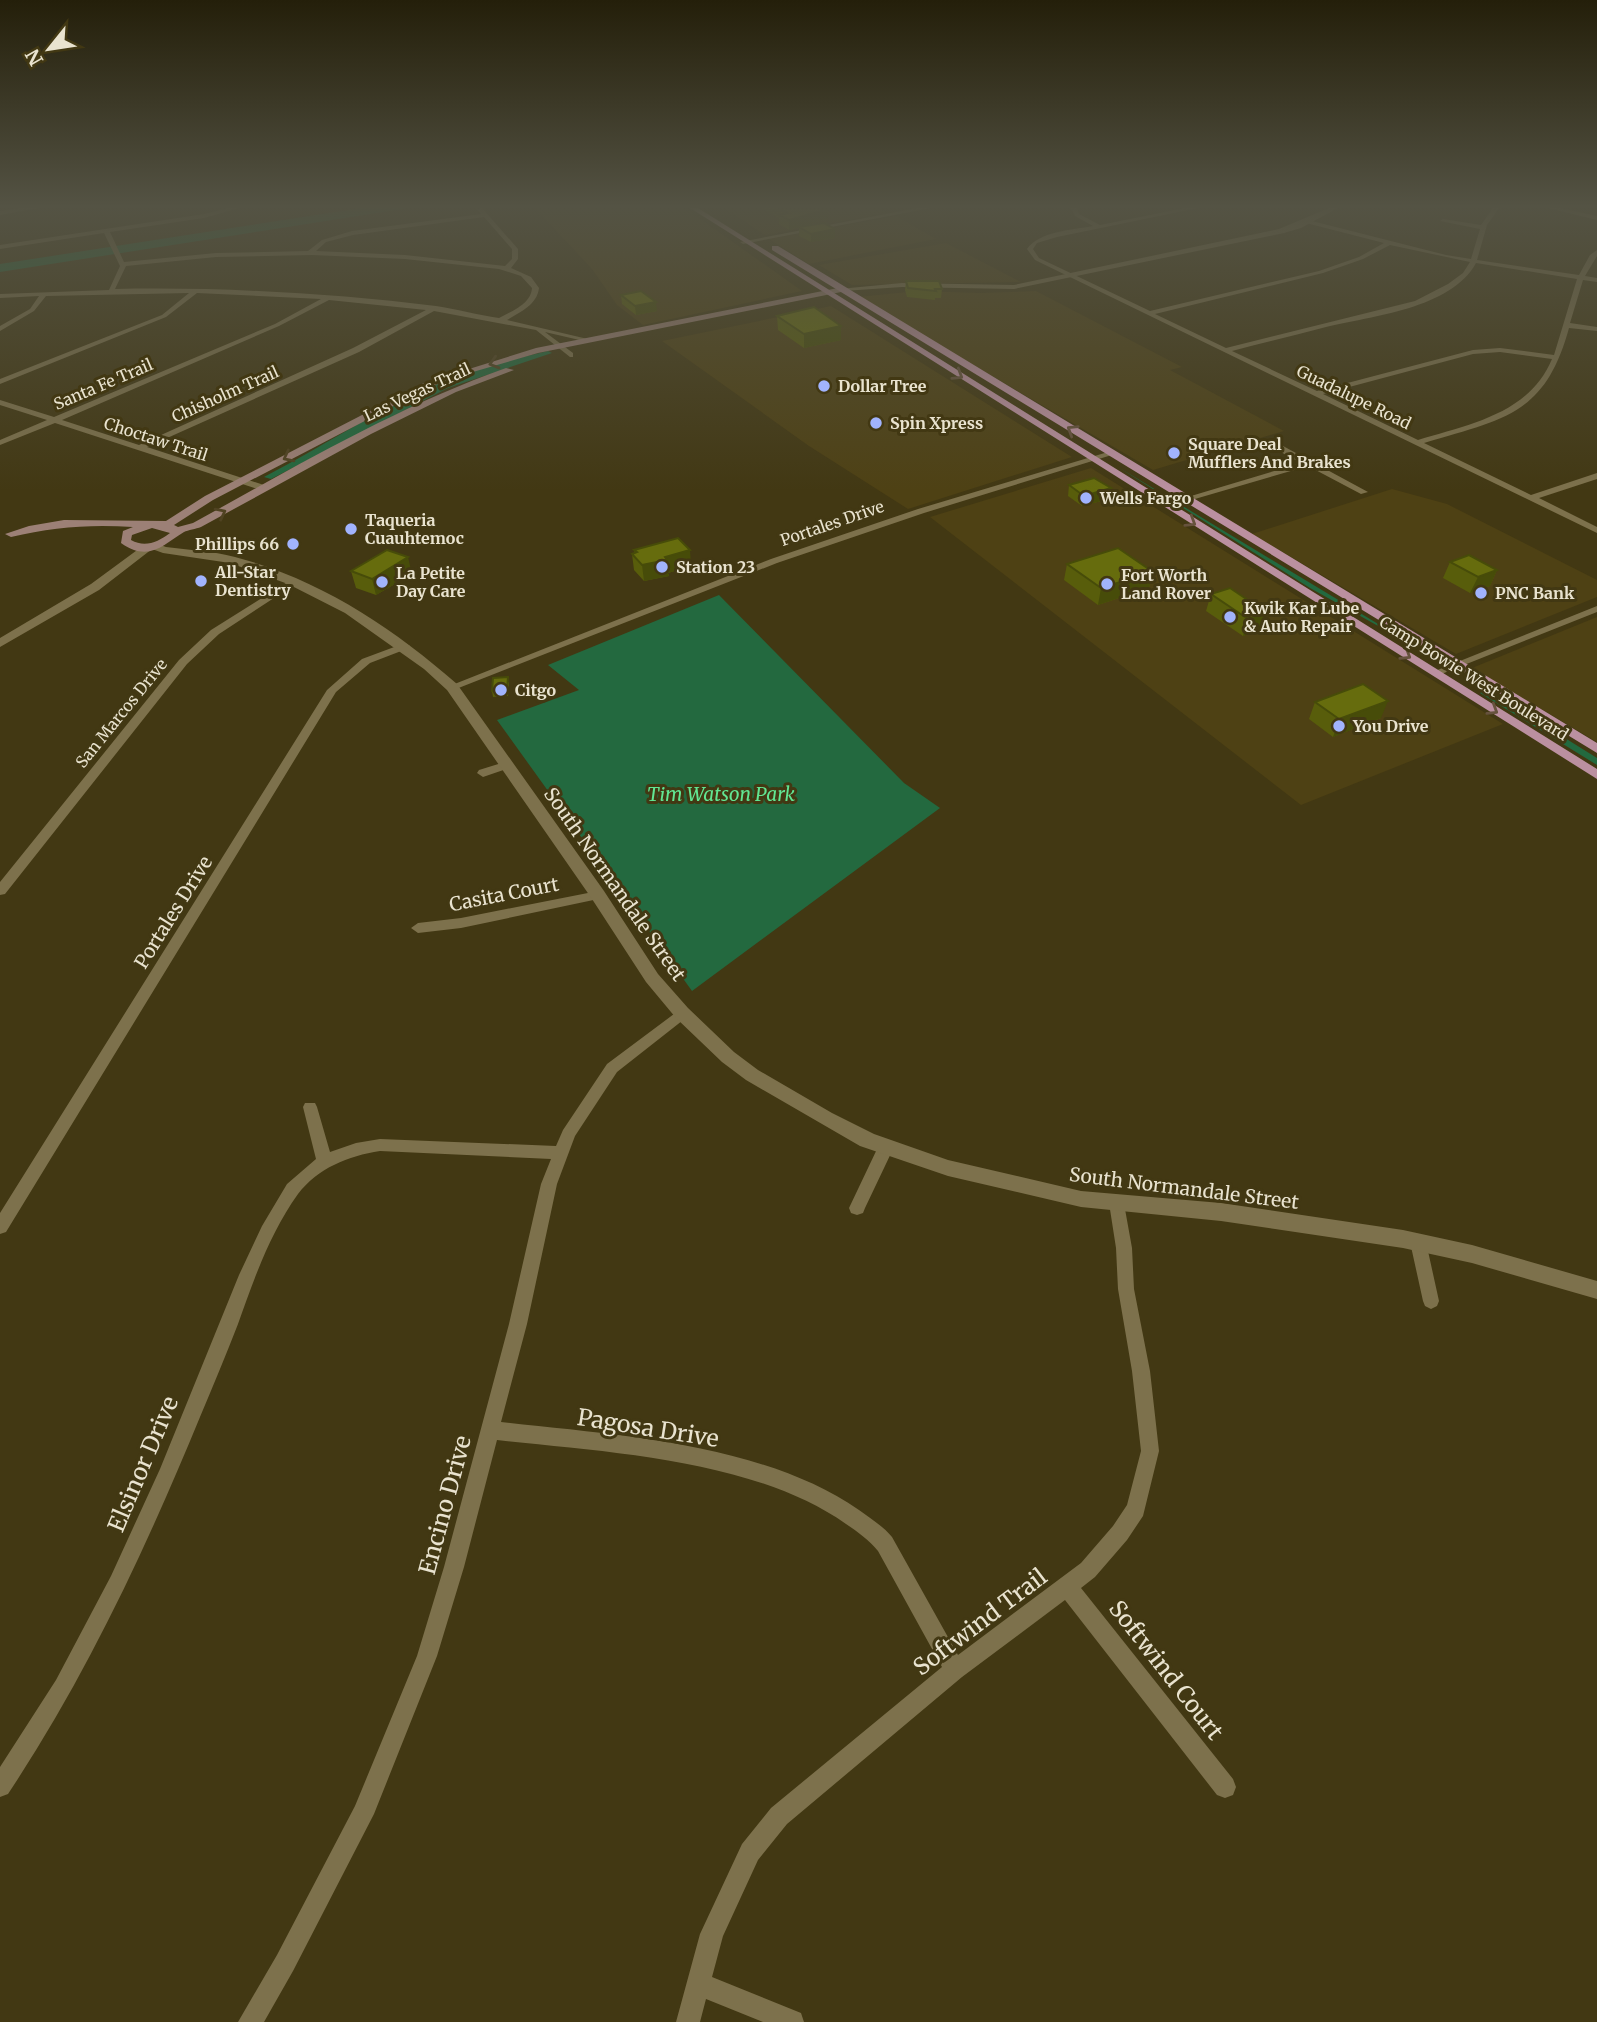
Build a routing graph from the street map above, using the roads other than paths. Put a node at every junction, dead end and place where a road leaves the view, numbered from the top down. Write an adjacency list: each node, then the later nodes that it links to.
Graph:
1 (38, 302): 22 (street)
2 (181, 302): 32 (street)
3 (319, 302): 37 (street, Santa Fe Trail)
4 (386, 302): 15 (street)
5 (527, 302): 18 (street)
6 (768, 302): 19 (main road, Las Vegas Trail)
7 (772, 302): 17 (main road)
8 (825, 302): 17 (main road)
9 (840, 302): 34 (main road, Camp Bowie West Boulevard, one-way to 34)
10 (864, 302): 33 (main road, Camp Bowie West Boulevard)
11 (1127, 302): 16 (street, Guadalupe Road)
12 (1194, 302): 16 (street)
13 (1411, 302): 27 (street)
14 (1574, 302): 20 (street)
15 (435, 308): 18 (street); 40 (street, Chisholm Trail)
16 (1149, 313): 27 (street, Guadalupe Road)
17 (741, 320): 25 (main road)
18 (499, 321): 21 (street)
19 (678, 321): 24 (main road, Las Vegas Trail); 25 (main road)
20 (1566, 325): 23 (street); 29 (street)
21 (536, 328): 24 (street); 26 (street)
22 (0, 329)
23 (1597, 329)
24 (588, 340): 26 (main road, Las Vegas Trail)
25 (636, 341): 28 (main road)
26 (560, 346): 28 (street); 46 (main road, Las Vegas Trail, one-way to 46)
27 (1226, 350): 35 (street, Guadalupe Road)
28 (570, 355): 30 (main road)
29 (1556, 357): 35 (street); 39 (street)
30 (541, 361)
31 (529, 365): 47 (main road, Las Vegas Trail)
32 (0, 382)
33 (999, 385): 34 (main road); 42 (main road, Camp Bowie West Boulevard, one-way to 33)
34 (981, 390): 43 (main road, Camp Bowie West Boulevard)
35 (1316, 394): 39 (street, Guadalupe Road)
36 (0, 402): 37 (street, Choctaw Trail)
37 (54, 420): 38 (street, Santa Fe Trail); 40 (street, Choctaw Trail)
38 (0, 443)
39 (1417, 443): 50 (street, Guadalupe Road)
40 (139, 447): 46 (street, Choctaw Trail)
41 (1280, 448): 44 (street)
42 (1111, 454): 43 (street, Portales Drive); 51 (main road, Camp Bowie West Boulevard)
43 (1092, 460): 66 (main road, Camp Bowie West Boulevard, one-way to 66); 67 (street, Portales Drive)
44 (1310, 463): 48 (street); 51 (street)
45 (1597, 476): 50 (street)
46 (242, 482): 47 (street, Choctaw Trail); 49 (main road, Las Vegas Trail)
47 (264, 488): 55 (main road, Las Vegas Trail, one-way to 47)
48 (1364, 492)
49 (209, 498): 52 (main road); 53 (main road)
50 (1531, 498): 54 (street, Guadalupe Road)
51 (1185, 499): 65 (main road, Camp Bowie West Boulevard)
52 (115, 521): 53 (main road); 56 (main road)
53 (156, 524): 55 (main road); 57 (main road)
54 (1597, 530)
55 (175, 534): 58 (main road, Las Vegas Trail); 59 (street, South Normandale Street)
56 (6, 536): 57 (main road)
57 (127, 538): 58 (main road); 61 (street)
58 (151, 547): 59 (street, South Normandale Street); 61 (street)
59 (214, 556): 60 (street, South Normandale Street)
60 (292, 583): 64 (street, South Normandale Street); 72 (street, San Marcos Drive)
61 (70, 600): 63 (street)
62 (1597, 609): 65 (street)
63 (0, 643)
64 (405, 646): 67 (street, South Normandale Street); 82 (street, Portales Drive)
65 (1458, 664): 66 (street); 68 (main road, Camp Bowie West Boulevard)
66 (1435, 673): 71 (main road, Camp Bowie West Boulevard, one-way to 71)
67 (452, 687): 69 (street, South Normandale Street)
68 (1597, 749)
69 (508, 765): 70 (street); 73 (street, South Normandale Street)
70 (483, 773)
71 (1597, 775)
72 (0, 891)
73 (598, 895): 74 (street, Casita Court); 75 (street, South Normandale Street)
74 (418, 928)
75 (682, 1013): 77 (street, South Normandale Street); 78 (street, Encino Drive)
76 (310, 1107): 79 (street)
77 (886, 1147): 80 (street, South Normandale Street); 81 (street)
78 (561, 1153): 79 (street, Elsinor Drive); 86 (street, Encino Drive)
79 (325, 1162): 89 (street, Elsinor Drive)
80 (1116, 1203): 83 (street, South Normandale Street); 87 (street, Softwind Trail)
81 (858, 1208)
82 (0, 1227)
83 (1418, 1242): 84 (street, South Normandale Street); 85 (street)
84 (1597, 1290)
85 (1431, 1301)
86 (490, 1430): 88 (street, Pagosa Drive); 92 (street, Encino Drive)
87 (1066, 1586): 88 (street, Softwind Trail); 90 (street, Softwind Court)
88 (955, 1670): 91 (street, Softwind Trail)
89 (0, 1786)
90 (1225, 1787)
91 (698, 1983): 93 (street, Softwind Trail); 94 (street)
92 (250, 2022)
93 (688, 2022)
94 (792, 2022)

